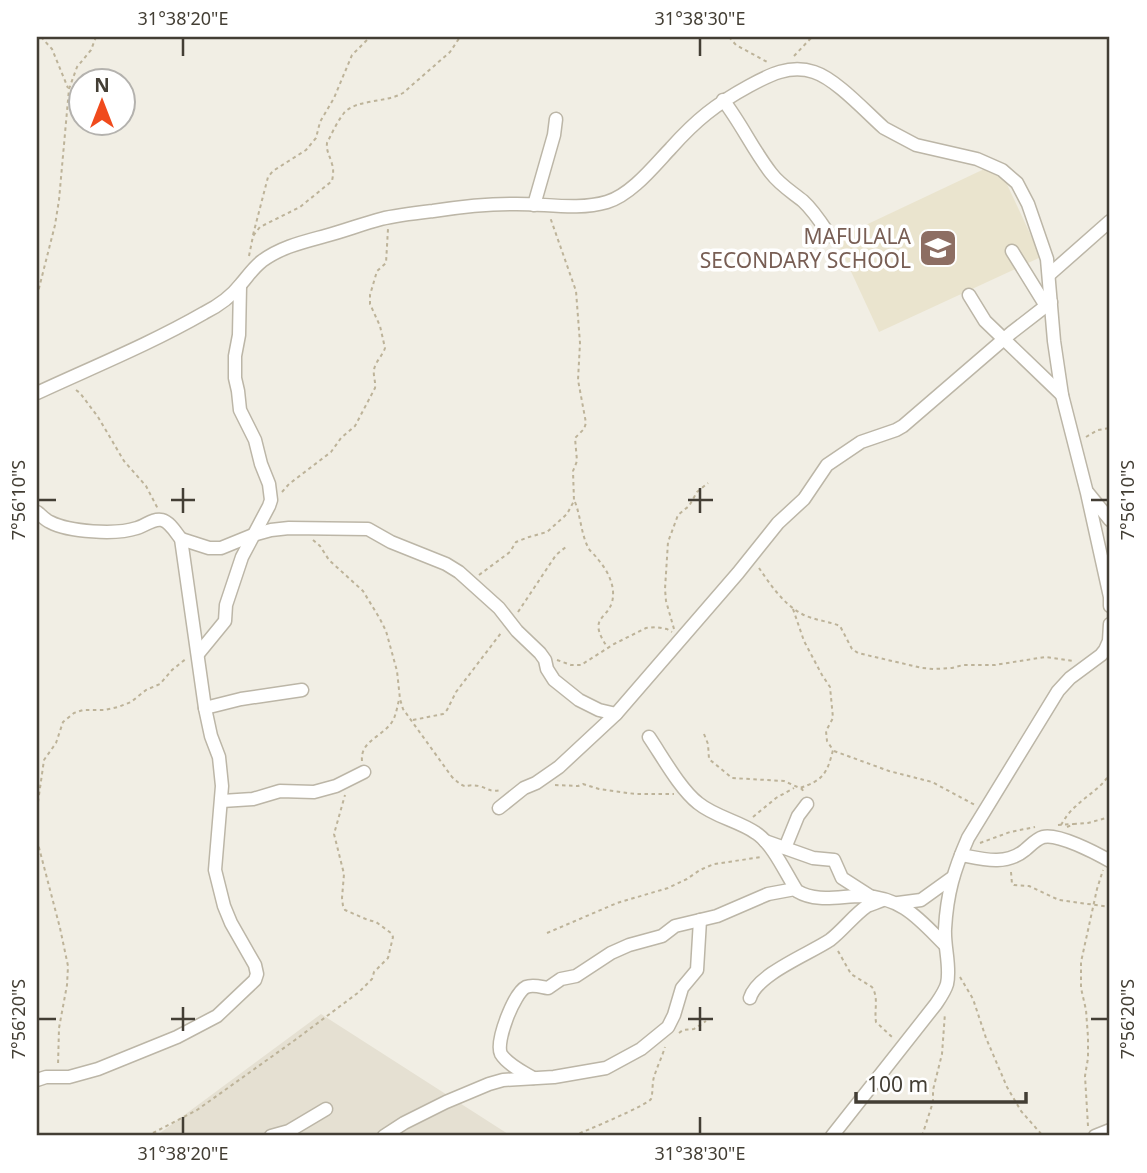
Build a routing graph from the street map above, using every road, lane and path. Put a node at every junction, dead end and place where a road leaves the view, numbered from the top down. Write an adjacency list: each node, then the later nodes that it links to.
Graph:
1 (41, 37): 9 (path)
2 (96, 37): 7 (path)
3 (460, 37): 16 (path)
4 (729, 37): 8 (path)
5 (812, 37): 8 (path)
6 (368, 39): 16 (path)
7 (78, 66)
8 (784, 70): 10 (street); 20 (street)
9 (66, 82)
10 (723, 100): 13 (street); 17 (street)
11 (556, 119): 13 (street)
12 (66, 122): 22 (path)
13 (540, 205): 14 (street); 34 (path)
14 (395, 216): 19 (street); 32 (path)
15 (1110, 221): 20 (street)
16 (253, 236): 19 (path)
17 (830, 236)
18 (1012, 251): 24 (street)
19 (250, 271): 21 (street)
20 (1050, 274): 24 (street)
21 (240, 286): 26 (street); 39 (street)
22 (37, 295)
23 (969, 295): 25 (street)
24 (1049, 304): 25 (street); 28 (street)
25 (1003, 340): 28 (street); 42 (street)
26 (57, 384): 27 (street); 37 (path)
27 (37, 393)
28 (1062, 395): 30 (street)
29 (1110, 428): 30 (path)
30 (1075, 444): 33 (street)
31 (708, 483): 48 (path)
32 (283, 491)
33 (1087, 493): 36 (street); 44 (street)
34 (574, 501): 43 (path); 49 (path)
35 (37, 512): 37 (street)
36 (1110, 520)
37 (166, 521): 40 (street)
38 (298, 528): 39 (street); 43 (street); 54 (path)
39 (253, 535): 40 (street); 50 (street)
40 (181, 539): 50 (street)
41 (567, 546): 46 (path)
42 (751, 557): 45 (path); 48 (street)
43 (470, 582): 46 (street)
44 (1110, 606)
45 (792, 608): 52 (path); 60 (path)
46 (510, 622): 51 (street); 57 (path)
47 (1110, 624): 52 (street)
48 (676, 638): 49 (path); 56 (street)
49 (608, 648): 51 (path)
50 (197, 652): 55 (street); 71 (path)
51 (543, 657): 56 (street)
52 (1088, 664): 72 (street)
53 (302, 690): 55 (street)
54 (400, 699): 57 (path); 61 (path)
55 (205, 708): 68 (street)
56 (615, 714): 64 (street)
57 (411, 721): 64 (path)
58 (704, 734): 65 (path)
59 (649, 737): 67 (street)
60 (833, 750): 66 (path); 72 (path)
61 (364, 772): 63 (street)
62 (1110, 773): 75 (path)
63 (350, 780): 68 (street); 107 (path)
64 (530, 785): 67 (path); 70 (street)
65 (796, 788): 66 (path); 76 (path)
66 (800, 788): 69 (path)
67 (689, 795): 76 (street)
68 (222, 802): 102 (street)
69 (807, 804): 82 (street)
70 (499, 808)
71 (37, 809)
72 (985, 811): 81 (street)
73 (1110, 817): 74 (path)
74 (1074, 824): 75 (path); 79 (path)
75 (1060, 825): 77 (path)
76 (741, 826): 82 (street)
77 (1049, 826)
78 (1038, 827): 81 (path)
79 (1062, 830)
80 (37, 840): 102 (path)
81 (963, 850): 83 (street); 85 (street)
82 (780, 852): 86 (street); 87 (street); 92 (path)
83 (1011, 858): 84 (street); 89 (path)
84 (1108, 860): 89 (path)
85 (953, 877): 88 (street); 94 (street)
86 (795, 889): 87 (street); 91 (street)
87 (878, 898): 88 (street); 93 (street)
88 (898, 903): 94 (street)
89 (1093, 906): 90 (path); 108 (path)
90 (1110, 907)
91 (700, 919): 103 (street); 103 (street)
92 (547, 933)
93 (831, 938): 96 (street); 101 (path)
94 (945, 945): 95 (street)
95 (948, 972): 101 (street); 114 (path)
96 (750, 998)
97 (945, 1014): 113 (path)
98 (706, 1021): 99 (path)
99 (671, 1039)
100 (667, 1043): 111 (path)
101 (900, 1049): 112 (street)
102 (57, 1076): 104 (street)
103 (533, 1078): 110 (street)
104 (37, 1080)
105 (327, 1109): 109 (street)
106 (1110, 1130): 108 (street)
107 (153, 1133)
108 (1093, 1133)
109 (271, 1136)
110 (384, 1136)
111 (573, 1136)
112 (832, 1136)
113 (922, 1136)
114 (1043, 1136)

